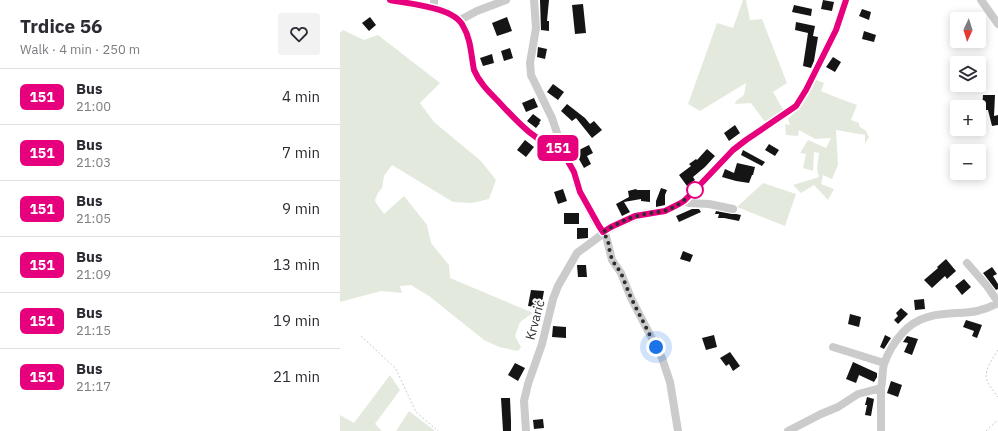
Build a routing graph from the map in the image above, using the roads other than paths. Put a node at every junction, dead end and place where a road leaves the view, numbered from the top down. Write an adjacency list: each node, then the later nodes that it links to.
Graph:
1 (390, 0): 6 (street)
2 (506, 0): 7 (street)
3 (534, 0): 9 (street)
4 (846, 0): 10 (street, Krvarić)
5 (981, 0): 8 (street)
6 (434, 4): 7 (street)
7 (460, 20): 9 (street)
8 (998, 24)
9 (561, 149): 12 (street)
10 (684, 201): 11 (street); 12 (street, Krvarić)
11 (733, 209)
12 (603, 232): 18 (street, Krvarić); 19 (street)
13 (967, 263): 14 (street)
14 (998, 302): 16 (street)
15 (833, 347): 16 (street)
16 (884, 363): 17 (street)
17 (881, 388): 20 (street); 21 (street)
18 (526, 431)
19 (678, 431)
20 (788, 431)
21 (881, 431)

